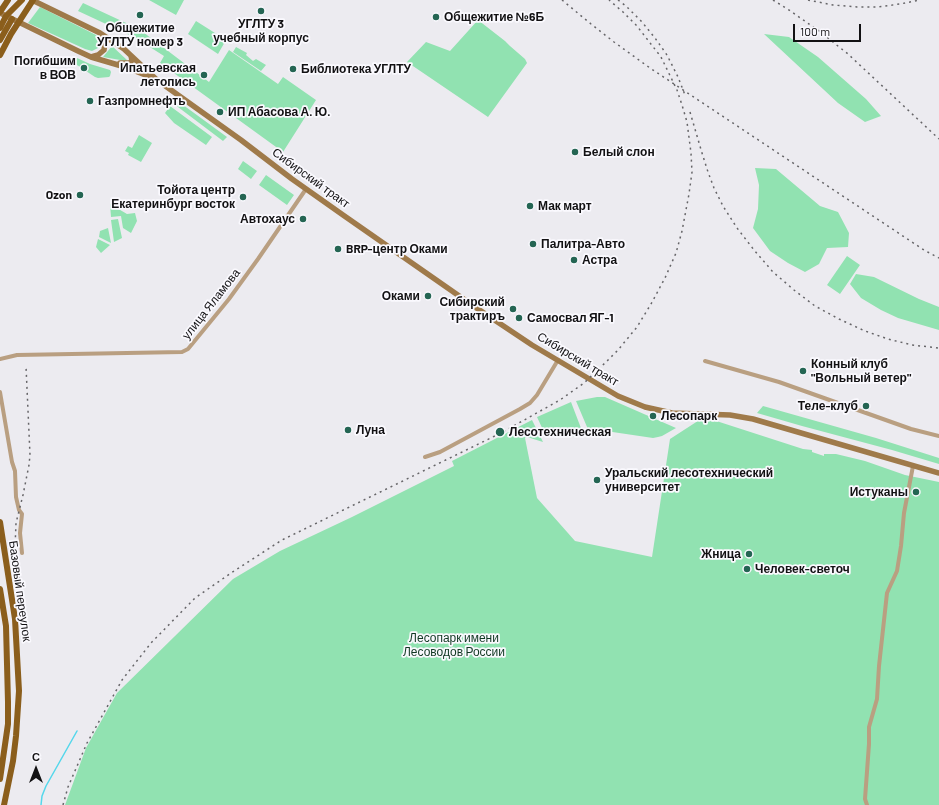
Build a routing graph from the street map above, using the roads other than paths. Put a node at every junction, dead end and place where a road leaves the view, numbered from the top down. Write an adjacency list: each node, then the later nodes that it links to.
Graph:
1 (8, 0): 4 (main road)
2 (22, 0): 5 (main road)
3 (32, 0): 7 (main road, Сибирский тракт); 9 (main road, bridge)
4 (0, 13): 5 (main road, Сибирский тракт)
5 (9, 18): 6 (main road); 8 (main road); 10 (main road, Сибирский тракт)
6 (0, 28)
7 (100, 33): 10 (main road); 11 (main road, Сибирский тракт)
8 (0, 40)
9 (0, 55)
10 (91, 56): 12 (main road, Сибирский тракт)
11 (132, 56): 12 (main road); 13 (main road, Сибирский тракт)
12 (114, 63): 13 (main road, Сибирский тракт)
13 (157, 80): 14 (main road, Сибирский тракт)
14 (306, 188): 15 (street, улица Яламова); 16 (main road, Сибирский тракт)
15 (0, 359)
16 (558, 360): 20 (street); 21 (main road, Сибирский тракт)
17 (705, 361): 19 (street)
18 (0, 392): 24 (street)
19 (939, 436)
20 (425, 457)
21 (913, 466): 22 (main road, Сибирский тракт); 28 (street)
22 (939, 474)
23 (0, 522): 27 (main road, Базовый переулок)
24 (22, 553)
25 (0, 588): 26 (main road, Базовый переулок)
26 (0, 779)
27 (4, 805)
28 (867, 805)

